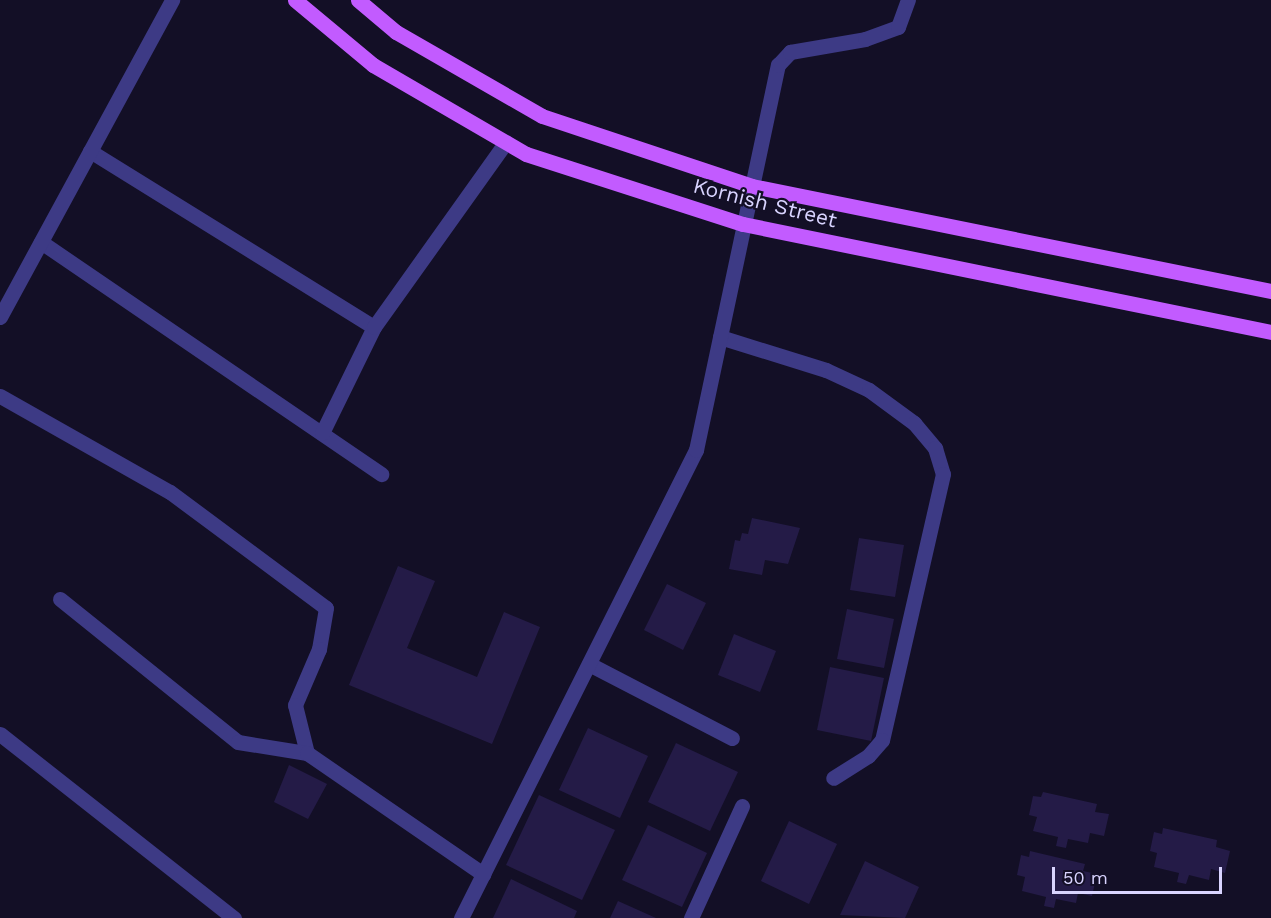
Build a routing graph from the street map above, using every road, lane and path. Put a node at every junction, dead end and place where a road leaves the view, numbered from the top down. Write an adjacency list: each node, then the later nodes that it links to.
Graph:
1 (172, 0): 6 (street)
2 (296, 0): 5 (main road, Kornish Street)
3 (358, 0): 7 (main road, Kornish Street)
4 (908, 0): 7 (street)
5 (506, 142): 8 (main road, Kornish Street); 12 (street)
6 (90, 151): 9 (street); 12 (street)
7 (752, 186): 8 (street); 10 (main road, Kornish Street)
8 (743, 224): 13 (main road, Kornish Street); 14 (street)
9 (41, 242): 11 (street); 16 (street)
10 (1271, 291)
11 (0, 317)
12 (374, 327): 16 (street)
13 (1271, 332)
14 (720, 337): 19 (street); 23 (street)
15 (0, 396): 22 (street)
16 (322, 433): 17 (street)
17 (381, 474)
18 (60, 599): 22 (street)
19 (589, 664): 21 (street); 25 (street)
20 (0, 734): 26 (street)
21 (732, 738)
22 (307, 753): 25 (street)
23 (833, 778)
24 (742, 806): 28 (street)
25 (483, 874): 27 (street)
26 (234, 918)
27 (461, 918)
28 (691, 918)

